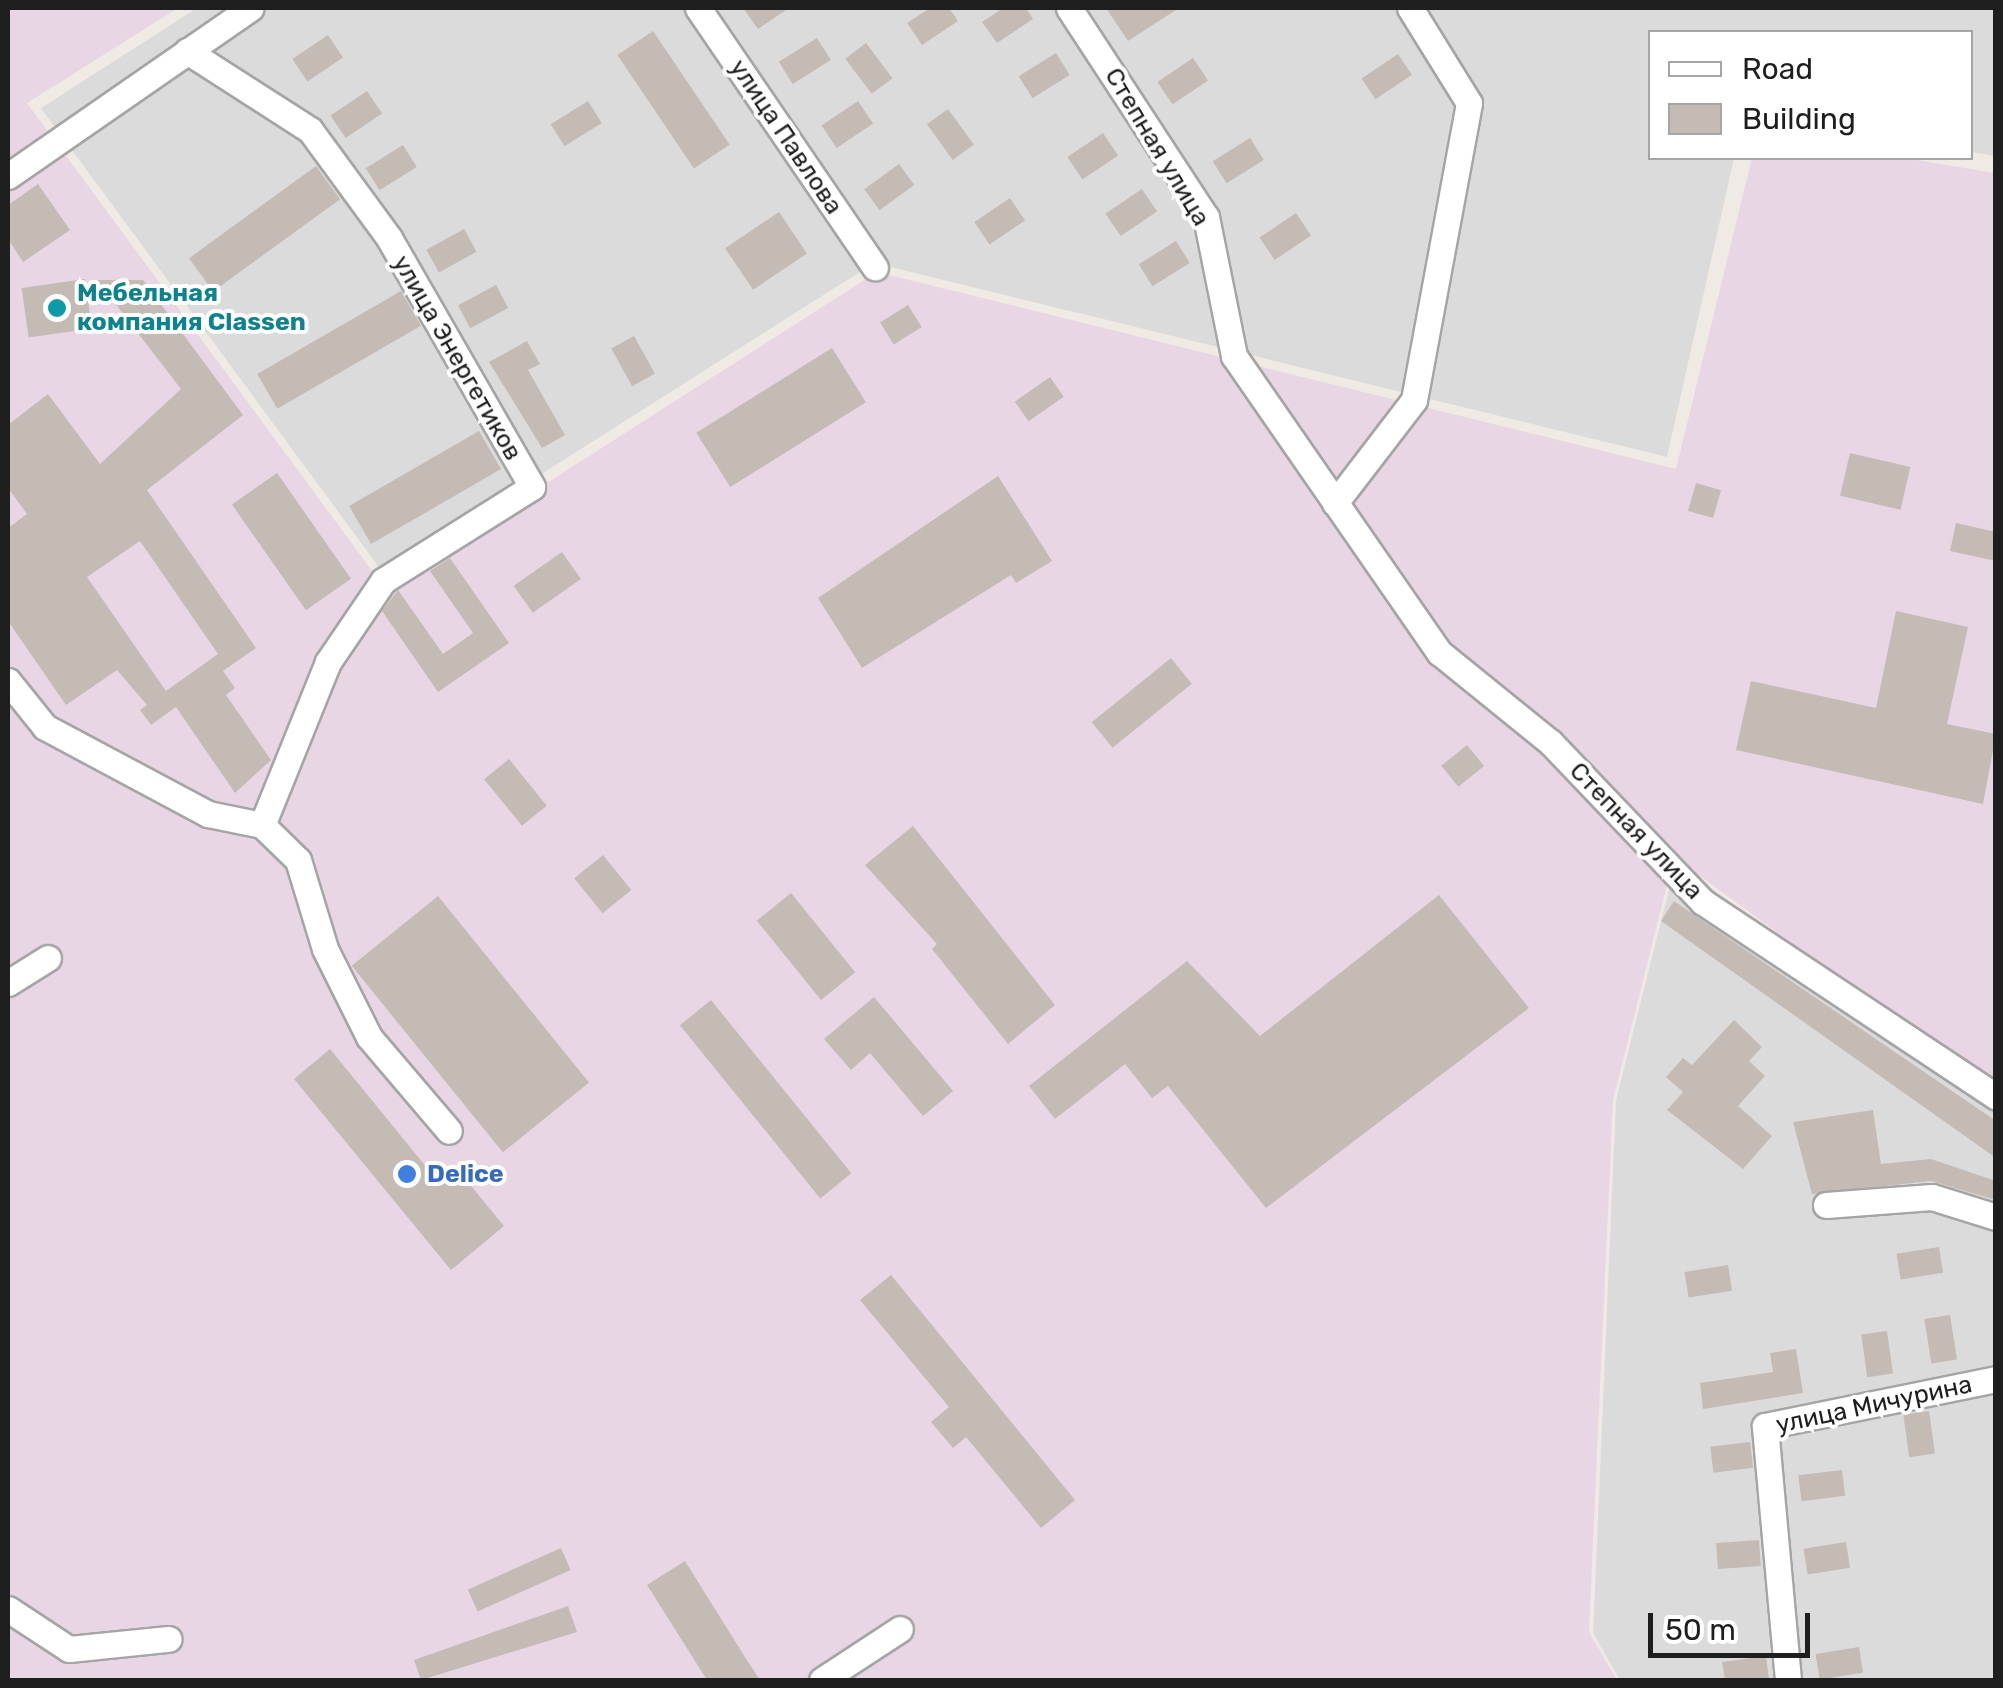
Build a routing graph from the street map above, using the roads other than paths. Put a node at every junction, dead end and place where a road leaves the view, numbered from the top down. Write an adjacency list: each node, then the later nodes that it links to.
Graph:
1 (251, 8): 5 (street)
2 (698, 8): 7 (street, улица Павлова)
3 (1070, 8): 8 (street, Степная улица)
4 (1410, 8): 8 (street)
5 (186, 51): 6 (street); 10 (street, улица Энергетиков)
6 (8, 176)
7 (875, 267)
8 (1335, 503): 13 (street, Степная улица)
9 (8, 681): 10 (street)
10 (262, 826): 14 (street)
11 (48, 958): 12 (street)
12 (8, 983)
13 (1996, 1097)
14 (449, 1131)
15 (1826, 1205): 16 (street)
16 (1996, 1217)
17 (1996, 1379): 22 (street, улица Мичурина)
18 (8, 1608): 20 (street)
19 (900, 1628): 21 (street)
20 (168, 1639)
21 (822, 1680)
22 (1788, 1680)

